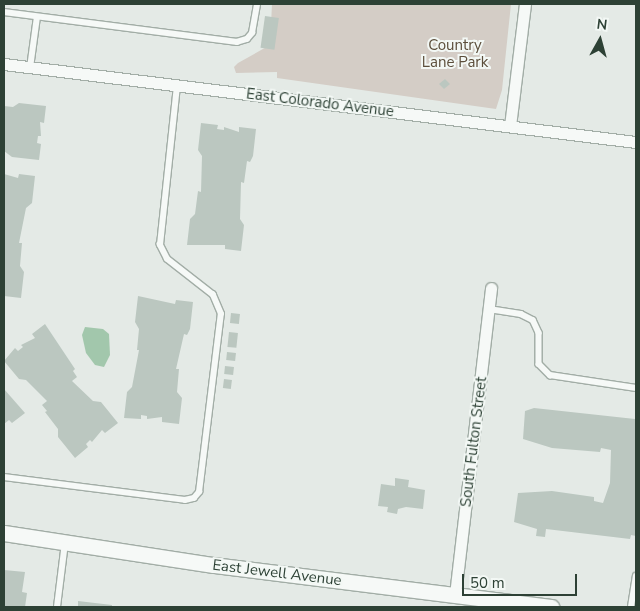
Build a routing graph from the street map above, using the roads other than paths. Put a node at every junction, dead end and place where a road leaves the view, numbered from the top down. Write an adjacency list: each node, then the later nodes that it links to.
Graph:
1 (257, 4): 4 (lane)
2 (525, 4): 8 (street)
3 (4, 12): 4 (lane)
4 (37, 17): 6 (lane)
5 (4, 64): 6 (street, East Colorado Avenue)
6 (30, 68): 7 (street, East Colorado Avenue)
7 (177, 86): 8 (street, East Colorado Avenue); 13 (lane)
8 (510, 126): 9 (street, East Colorado Avenue)
9 (636, 142)
10 (491, 288): 11 (street, South Fulton Street)
11 (489, 309): 12 (lane); 17 (street, South Fulton Street)
12 (636, 388)
13 (4, 477)
14 (4, 533): 15 (street, East Jewell Avenue)
15 (66, 541): 17 (street, East Jewell Avenue); 18 (lane)
16 (636, 576): 20 (lane)
17 (455, 595): 19 (street, East Jewell Avenue)
18 (58, 607)
19 (551, 607)
20 (631, 607)

